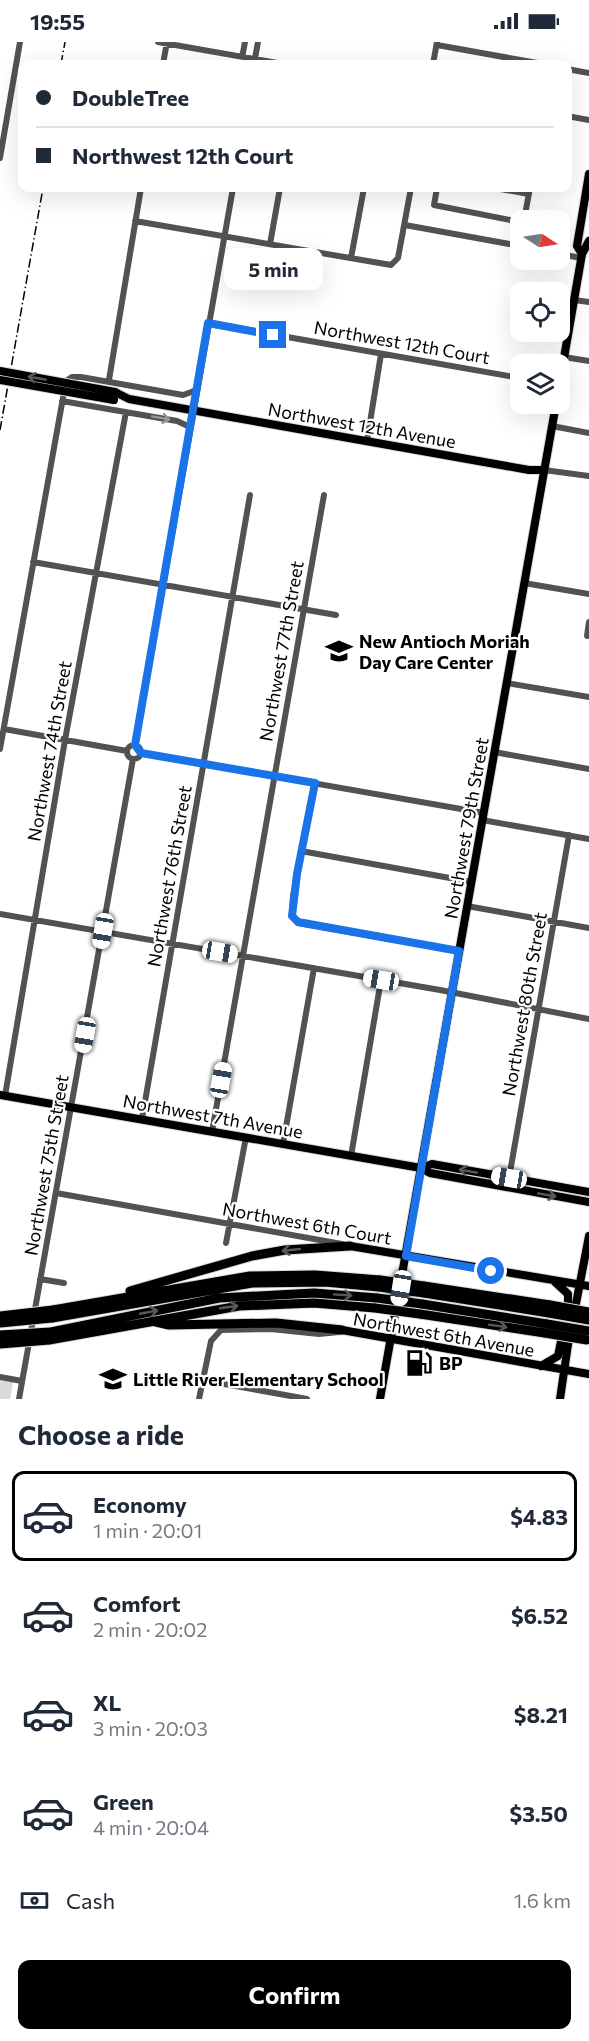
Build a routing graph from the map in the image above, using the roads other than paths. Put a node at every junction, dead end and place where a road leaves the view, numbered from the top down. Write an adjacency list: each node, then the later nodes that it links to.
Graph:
1 (20, 42): 17 (street)
2 (158, 42): 5 (street)
3 (245, 42): 7 (street)
4 (258, 42): 10 (street)
5 (167, 43): 7 (street); 8 (street)
6 (437, 44): 11 (street); 12 (street)
7 (242, 57): 9 (street)
8 (164, 60)
9 (249, 60)
10 (254, 60)
11 (434, 60)
12 (522, 60)
13 (572, 70): 14 (street)
14 (589, 73)
15 (572, 117): 16 (street)
16 (589, 120)
17 (0, 158)
18 (589, 174): 35 (main road)
19 (140, 192): 28 (street)
20 (231, 192): 30 (street)
21 (279, 192): 32 (street)
22 (363, 192): 36 (street)
23 (410, 192): 29 (street)
24 (436, 192): 27 (street)
25 (530, 192): 26 (street)
26 (525, 210)
27 (510, 219)
28 (135, 221): 30 (street); 47 (street)
29 (405, 225): 33 (street); 36 (street)
30 (224, 236): 32 (street); 39 (street)
31 (589, 241): 35 (main road)
32 (270, 244): 36 (street)
33 (510, 244)
34 (570, 255): 35 (street)
35 (581, 256): 37 (main road)
36 (351, 258)
37 (574, 300): 38 (street); 41 (main road)
38 (589, 303)
39 (208, 323): 40 (street, Northwest 12th Court); 48 (street)
40 (381, 354): 45 (street, Northwest 12th Court); 57 (street)
41 (565, 354)
42 (570, 358): 43 (street)
43 (589, 361)
44 (0, 371): 49 (main road, Northwest 12th Avenue, one-way to 44, bridge)
45 (510, 376)
46 (0, 380): 49 (main road, Northwest 12th Avenue, bridge)
47 (108, 380): 48 (street); 50 (street)
48 (197, 390): 51 (street)
49 (114, 396): 51 (main road, Northwest 12th Avenue)
50 (62, 401): 52 (street); 62 (street)
51 (193, 410): 55 (street); 57 (main road, Northwest 12th Avenue)
52 (126, 412): 55 (street, one-way to 55); 63 (street, Northwest 74th Street)
53 (554, 414): 54 (main road, Northwest 79th Street)
54 (552, 426): 56 (street); 58 (main road, Northwest 79th Street)
55 (190, 427): 65 (street)
56 (589, 433)
57 (367, 441): 58 (main road, Northwest 12th Avenue)
58 (544, 470): 59 (street, Northwest 12th Avenue); 64 (main road, Northwest 79th Street)
59 (589, 476)
60 (250, 495): 67 (street, Northwest 76th Street)
61 (324, 495): 68 (street, Northwest 77th Street)
62 (33, 562): 63 (street); 74 (street)
63 (97, 573): 65 (street); 75 (street, Northwest 74th Street)
64 (524, 583): 66 (street); 72 (main road, Northwest 79th Street)
65 (164, 584): 67 (street); 76 (street)
66 (589, 594)
67 (233, 597): 68 (street); 82 (street, Northwest 76th Street)
68 (304, 609): 69 (street); 84 (street, Northwest 77th Street)
69 (336, 615)
70 (589, 622): 71 (street)
71 (587, 636)
72 (507, 683): 73 (street); 79 (main road, Northwest 79th Street)
73 (589, 698)
74 (4, 729): 75 (street); 77 (street)
75 (65, 740): 78 (street); 93 (street, Northwest 74th Street)
76 (135, 745): 78 (street); 80 (street)
77 (0, 749)
78 (127, 751): 81 (street)
79 (494, 752): 83 (street); 86 (main road, Northwest 79th Street)
80 (141, 753): 81 (street); 82 (street)
81 (133, 759): 96 (street, Northwest 75th Street)
82 (204, 764): 84 (street); 97 (street, Northwest 76th Street)
83 (589, 769)
84 (274, 775): 85 (street); 99 (street, Northwest 77th Street)
85 (315, 783): 86 (street); 89 (street)
86 (483, 816): 87 (street); 90 (main road, Northwest 79th Street)
87 (569, 835): 88 (street); 94 (street, Northwest 80th Street)
88 (589, 839)
89 (301, 851): 90 (street); 98 (street)
90 (472, 882): 91 (main road, Northwest 79th Street)
91 (467, 906): 94 (street); 98 (main road, Northwest 79th Street)
92 (0, 914): 93 (street)
93 (35, 920): 96 (street); 105 (street, Northwest 74th Street)
94 (554, 922): 95 (street); 103 (street, Northwest 80th Street)
95 (589, 928)
96 (103, 931): 97 (street); 106 (street, Northwest 75th Street)
97 (173, 944): 99 (street); 107 (street, Northwest 76th Street)
98 (459, 951): 102 (main road, Northwest 79th Street)
99 (243, 956): 100 (street); 108 (street, Northwest 77th Street)
100 (314, 968): 101 (street); 110 (street)
101 (381, 980): 102 (street); 111 (street)
102 (452, 993): 103 (street); 112 (main road, Northwest 79th Street)
103 (538, 1010): 104 (street); 113 (street, Northwest 80th Street)
104 (589, 1018)
105 (2, 1095): 106 (main road, Northwest 7th Avenue)
106 (72, 1107): 107 (main road, Northwest 7th Avenue); 115 (street, Northwest 75th Street)
107 (142, 1119): 108 (main road, Northwest 7th Avenue)
108 (212, 1132): 109 (main road, Northwest 7th Avenue)
109 (246, 1137): 110 (main road, Northwest 7th Avenue); 117 (street)
110 (283, 1144): 111 (main road, Northwest 7th Avenue)
111 (351, 1156): 112 (main road, Northwest 7th Avenue)
112 (421, 1168): 113 (main road, Northwest 7th Avenue, one-way to 112); 116 (main road, Northwest 7th Avenue, one-way to 116); 121 (main road, Northwest 79th Street)
113 (509, 1178): 114 (main road, Northwest 7th Avenue)
114 (589, 1192)
115 (56, 1193): 117 (street, Northwest 6th Court); 122 (street, Northwest 75th Street)
116 (589, 1202)
117 (230, 1224): 119 (street); 120 (street, Northwest 6th Court)
118 (589, 1236): 126 (main road)
119 (226, 1243)
120 (350, 1246): 121 (main road, Northwest 6th Court); 129 (highway, one-way to 129)
121 (406, 1256): 123 (main road, Northwest 6th Court); 142 (main road, Northwest 79th Street)
122 (40, 1279): 124 (street); 149 (street, Northwest 75th Street)
123 (555, 1282): 126 (main road, Northwest 6th Court); 144 (main road)
124 (64, 1283)
125 (380, 1284): 129 (highway); 130 (highway, bridge); 132 (highway)
126 (580, 1284): 127 (main road, Northwest 6th Court); 145 (main road)
127 (589, 1286)
128 (376, 1303): 135 (highway, one-way to 128); 137 (highway, one-way to 137, bridge); 137 (highway, bridge); 140 (highway, one-way to 128)
129 (87, 1304): 132 (highway)
130 (550, 1309): 131 (highway, bridge); 134 (highway, bridge)
131 (589, 1312)
132 (53, 1314): 133 (highway, bridge); 136 (highway, bridge)
133 (0, 1316)
134 (589, 1320)
135 (151, 1321): 138 (highway); 140 (highway)
136 (0, 1323)
137 (546, 1329): 141 (highway, bridge)
138 (342, 1330): 142 (main road, Northwest 6th Avenue); 148 (street, Northwest 6th Avenue)
139 (0, 1335): 140 (highway, bridge)
140 (50, 1336): 143 (highway, bridge)
141 (588, 1337)
142 (392, 1340): 144 (main road, Northwest 6th Avenue); 153 (main road, Northwest 79th Street)
143 (0, 1344)
144 (540, 1367): 145 (main road, Northwest 6th Avenue)
145 (564, 1371): 146 (main road, Northwest 6th Avenue); 154 (main road)
146 (589, 1374)
147 (0, 1377): 149 (street)
148 (202, 1380): 151 (street); 152 (street)
149 (22, 1381): 150 (street, Northwest 75th Street)
150 (19, 1399)
151 (199, 1399)
152 (307, 1399)
153 (380, 1399)
154 (560, 1399)

